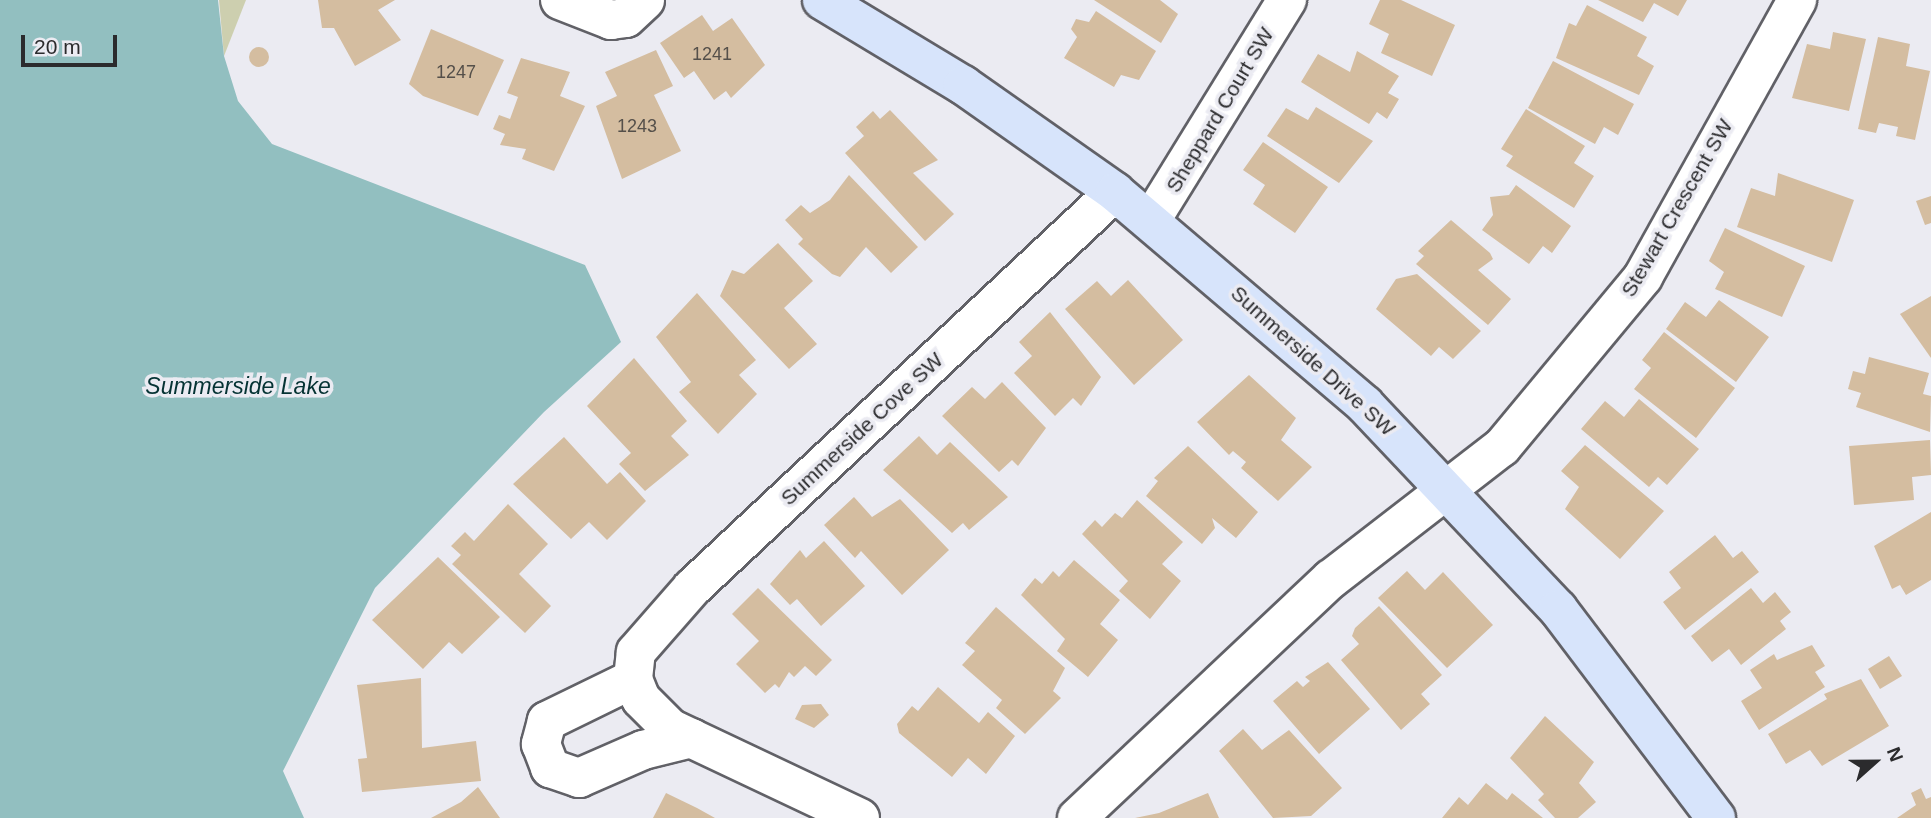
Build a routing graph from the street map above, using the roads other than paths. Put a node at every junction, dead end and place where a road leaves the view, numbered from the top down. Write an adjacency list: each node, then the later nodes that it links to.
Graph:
1 (560, 0): 2 (street)
2 (645, 0)
3 (822, 0): 6 (street, Summerside Drive SW)
4 (1287, 0): 7 (street, Sheppard Court SW)
5 (1797, 0): 8 (street, Stewart Crescent SW)
6 (1115, 192): 7 (street, Summerside Drive SW); 9 (street, Summerside Cove SW)
7 (1152, 220): 8 (street, Summerside Drive SW)
8 (1448, 489): 12 (street); 13 (street, Summerside Drive SW)
9 (633, 679): 10 (street); 10 (street)
10 (692, 738): 11 (street)
11 (860, 818)
12 (1077, 818)
13 (1716, 818)

